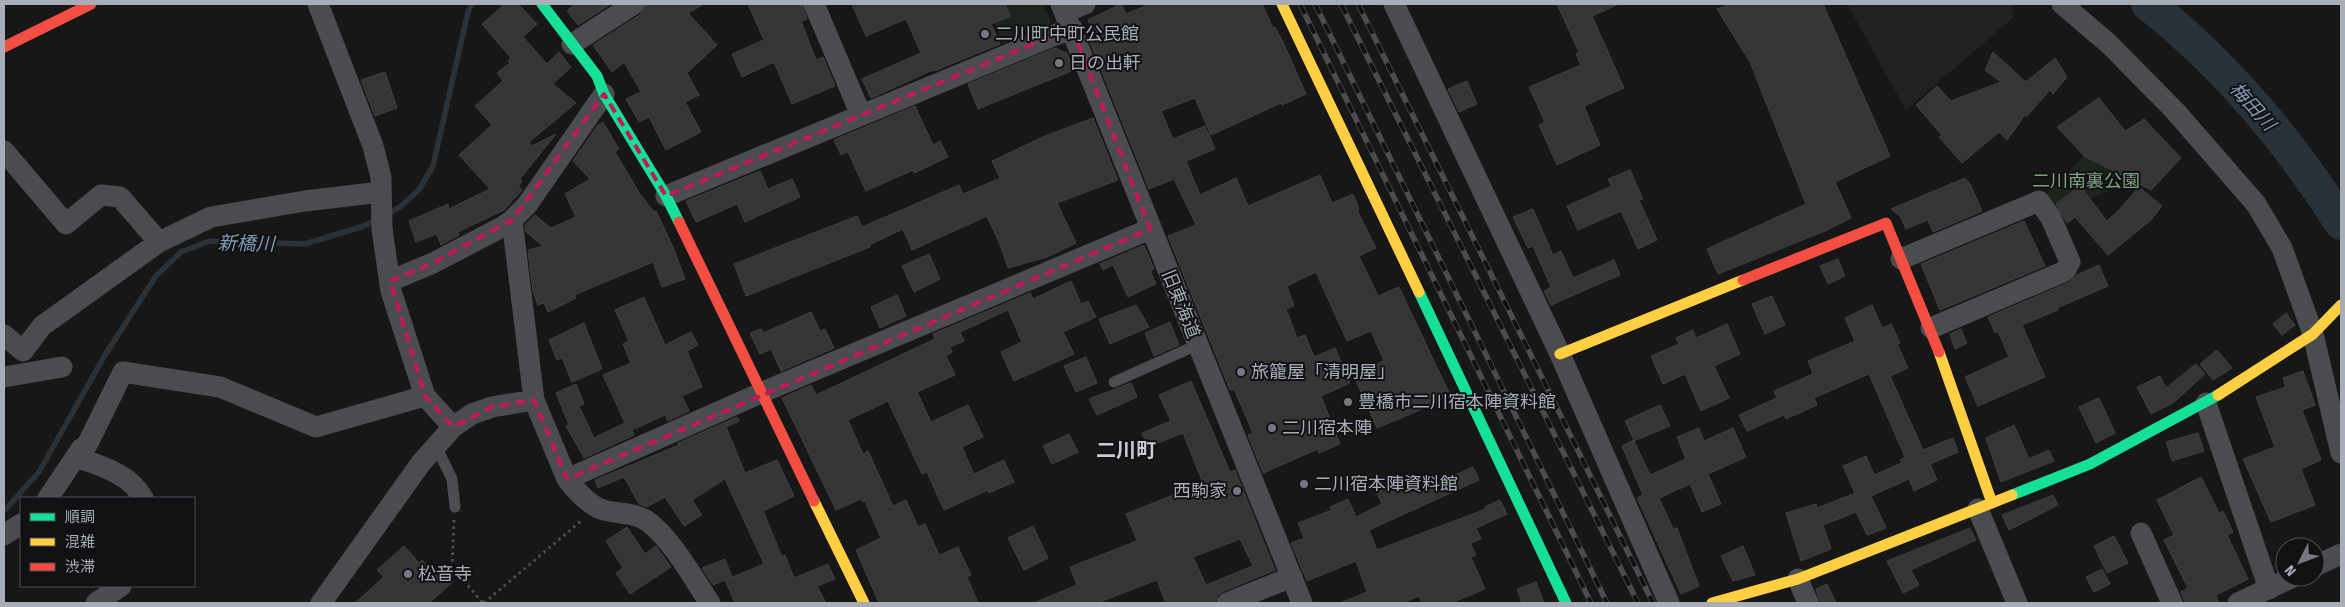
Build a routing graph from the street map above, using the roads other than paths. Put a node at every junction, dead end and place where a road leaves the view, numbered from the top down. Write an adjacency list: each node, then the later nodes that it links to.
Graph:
1 (91, 4): 12 (street)
2 (318, 4): 16 (street)
3 (542, 4): 11 (street)
4 (634, 4): 11 (street)
5 (814, 4): 14 (street)
6 (1085, 4): 10 (street)
7 (1282, 4): 62 (street)
8 (1394, 4): 29 (street)
9 (2062, 4): 25 (street)
10 (1066, 15): 14 (street); 19 (street, 旧東海道)
11 (572, 44): 13 (street)
12 (4, 46)
13 (604, 94): 17 (street); 18 (street)
14 (861, 115): 17 (street)
15 (4, 151): 20 (street)
16 (381, 194): 20 (street); 22 (street)
17 (666, 196): 33 (street)
18 (512, 220): 22 (street); 35 (street)
19 (1150, 228): 27 (street, 旧東海道); 33 (street)
20 (159, 242): 28 (street)
21 (1901, 259): 24 (street); 24 (street); 29 (street)
22 (390, 281): 34 (street)
23 (2341, 305): 25 (street)
24 (1931, 328): 44 (street)
25 (2318, 328): 36 (street); 39 (street)
26 (4, 335): 28 (street)
27 (1197, 345): 32 (lane); 51 (street, 旧東海道)
28 (23, 351): 31 (street)
29 (1560, 354): 63 (street)
30 (62, 367): 31 (street)
31 (4, 377)
32 (1114, 382)
33 (762, 392): 41 (street); 59 (street)
34 (426, 396): 37 (street); 40 (street)
35 (534, 400): 37 (street); 41 (street)
36 (2206, 403): 44 (street); 55 (street)
37 (453, 427): 38 (street)
38 (436, 446): 45 (lane); 57 (street)
39 (2341, 453)
40 (77, 457): 42 (street); 43 (street)
41 (567, 479): 58 (street)
42 (49, 497)
43 (142, 497)
44 (1985, 506): 52 (street); 66 (street)
45 (455, 507)
46 (20, 525): 48 (street)
47 (2141, 533): 67 (street)
48 (4, 535)
49 (2341, 554): 50 (street)
50 (2325, 561)
51 (1292, 577): 60 (street); 61 (street, 旧東海道)
52 (1798, 579): 64 (street); 65 (street)
53 (2275, 586): 55 (street)
54 (120, 587): 56 (street)
55 (2269, 589): 68 (street)
56 (96, 603)
57 (321, 603)
58 (710, 603)
59 (864, 603)
60 (1227, 603)
61 (1302, 603)
62 (1566, 603)
63 (1669, 603)
64 (1712, 603)
65 (1808, 603)
66 (2017, 603)
67 (2172, 603)
68 (2238, 603)

